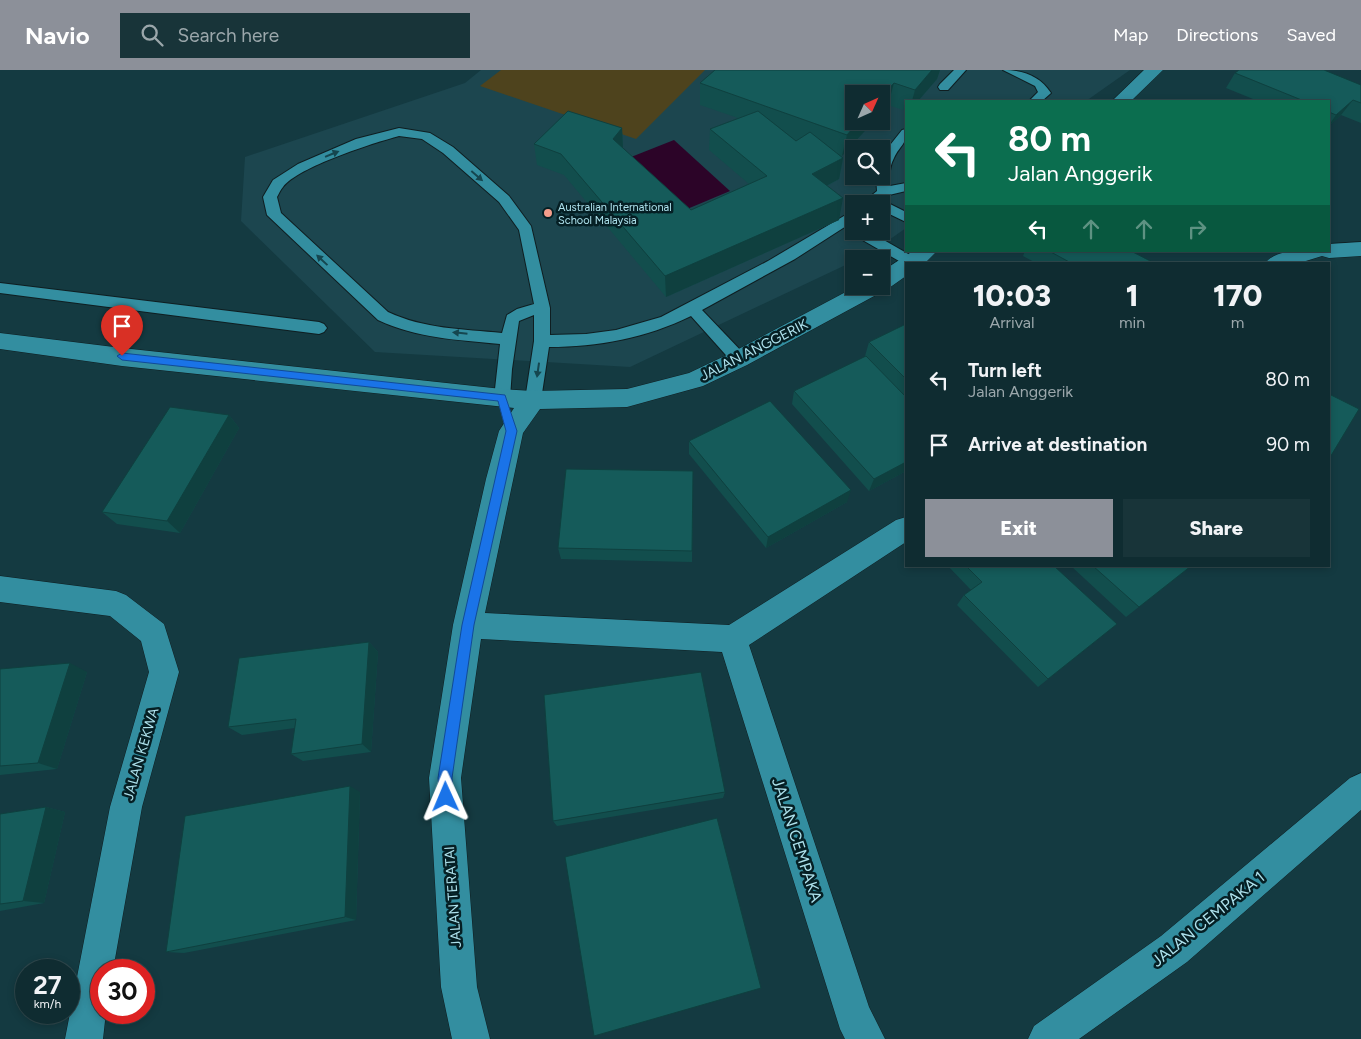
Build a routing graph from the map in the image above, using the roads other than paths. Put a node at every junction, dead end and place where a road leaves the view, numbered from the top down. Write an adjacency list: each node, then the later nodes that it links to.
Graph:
1 (960, 70): 4 (lane)
2 (1009, 70): 5 (lane)
3 (1154, 70): 6 (street)
4 (944, 87)
5 (1036, 100)
6 (1122, 100)
7 (905, 134): 9 (lane)
8 (905, 187): 10 (lane)
9 (878, 195)
10 (889, 195)
11 (890, 209): 12 (lane)
12 (905, 217)
13 (845, 226): 25 (lane)
14 (878, 240): 18 (lane)
15 (1361, 249): 16 (street)
16 (1330, 251)
17 (1307, 252): 19 (street)
18 (914, 261)
19 (1281, 262)
20 (905, 267): 21 (street)
21 (890, 277)
22 (0, 288): 26 (lane)
23 (858, 295): 30 (street, JALAN ANGGERIK)
24 (542, 308): 27 (lane); 27 (lane, one-way to 24); 29 (lane)
25 (692, 308): 29 (lane); 30 (lane)
26 (318, 328)
27 (508, 339): 31 (lane)
28 (0, 341): 31 (street, JALAN ANGGERIK)
29 (542, 341): 32 (lane, one-way to 32)
30 (739, 359): 32 (street, JALAN ANGGERIK)
31 (502, 398): 32 (street, JALAN ANGGERIK); 33 (street, JALAN TERATAI)
32 (533, 400): 33 (street, JALAN TERATAI)
33 (511, 431): 36 (street, JALAN TERATAI)
34 (905, 529): 37 (street)
35 (0, 589): 39 (street, JALAN KEKWA)
36 (468, 625): 37 (street); 40 (street, JALAN TERATAI)
37 (733, 639): 41 (street, JALAN CEMPAKA)
38 (1361, 789): 42 (street, JALAN CEMPAKA 1)
39 (84, 1039)
40 (471, 1039)
41 (866, 1039)
42 (1047, 1039)

